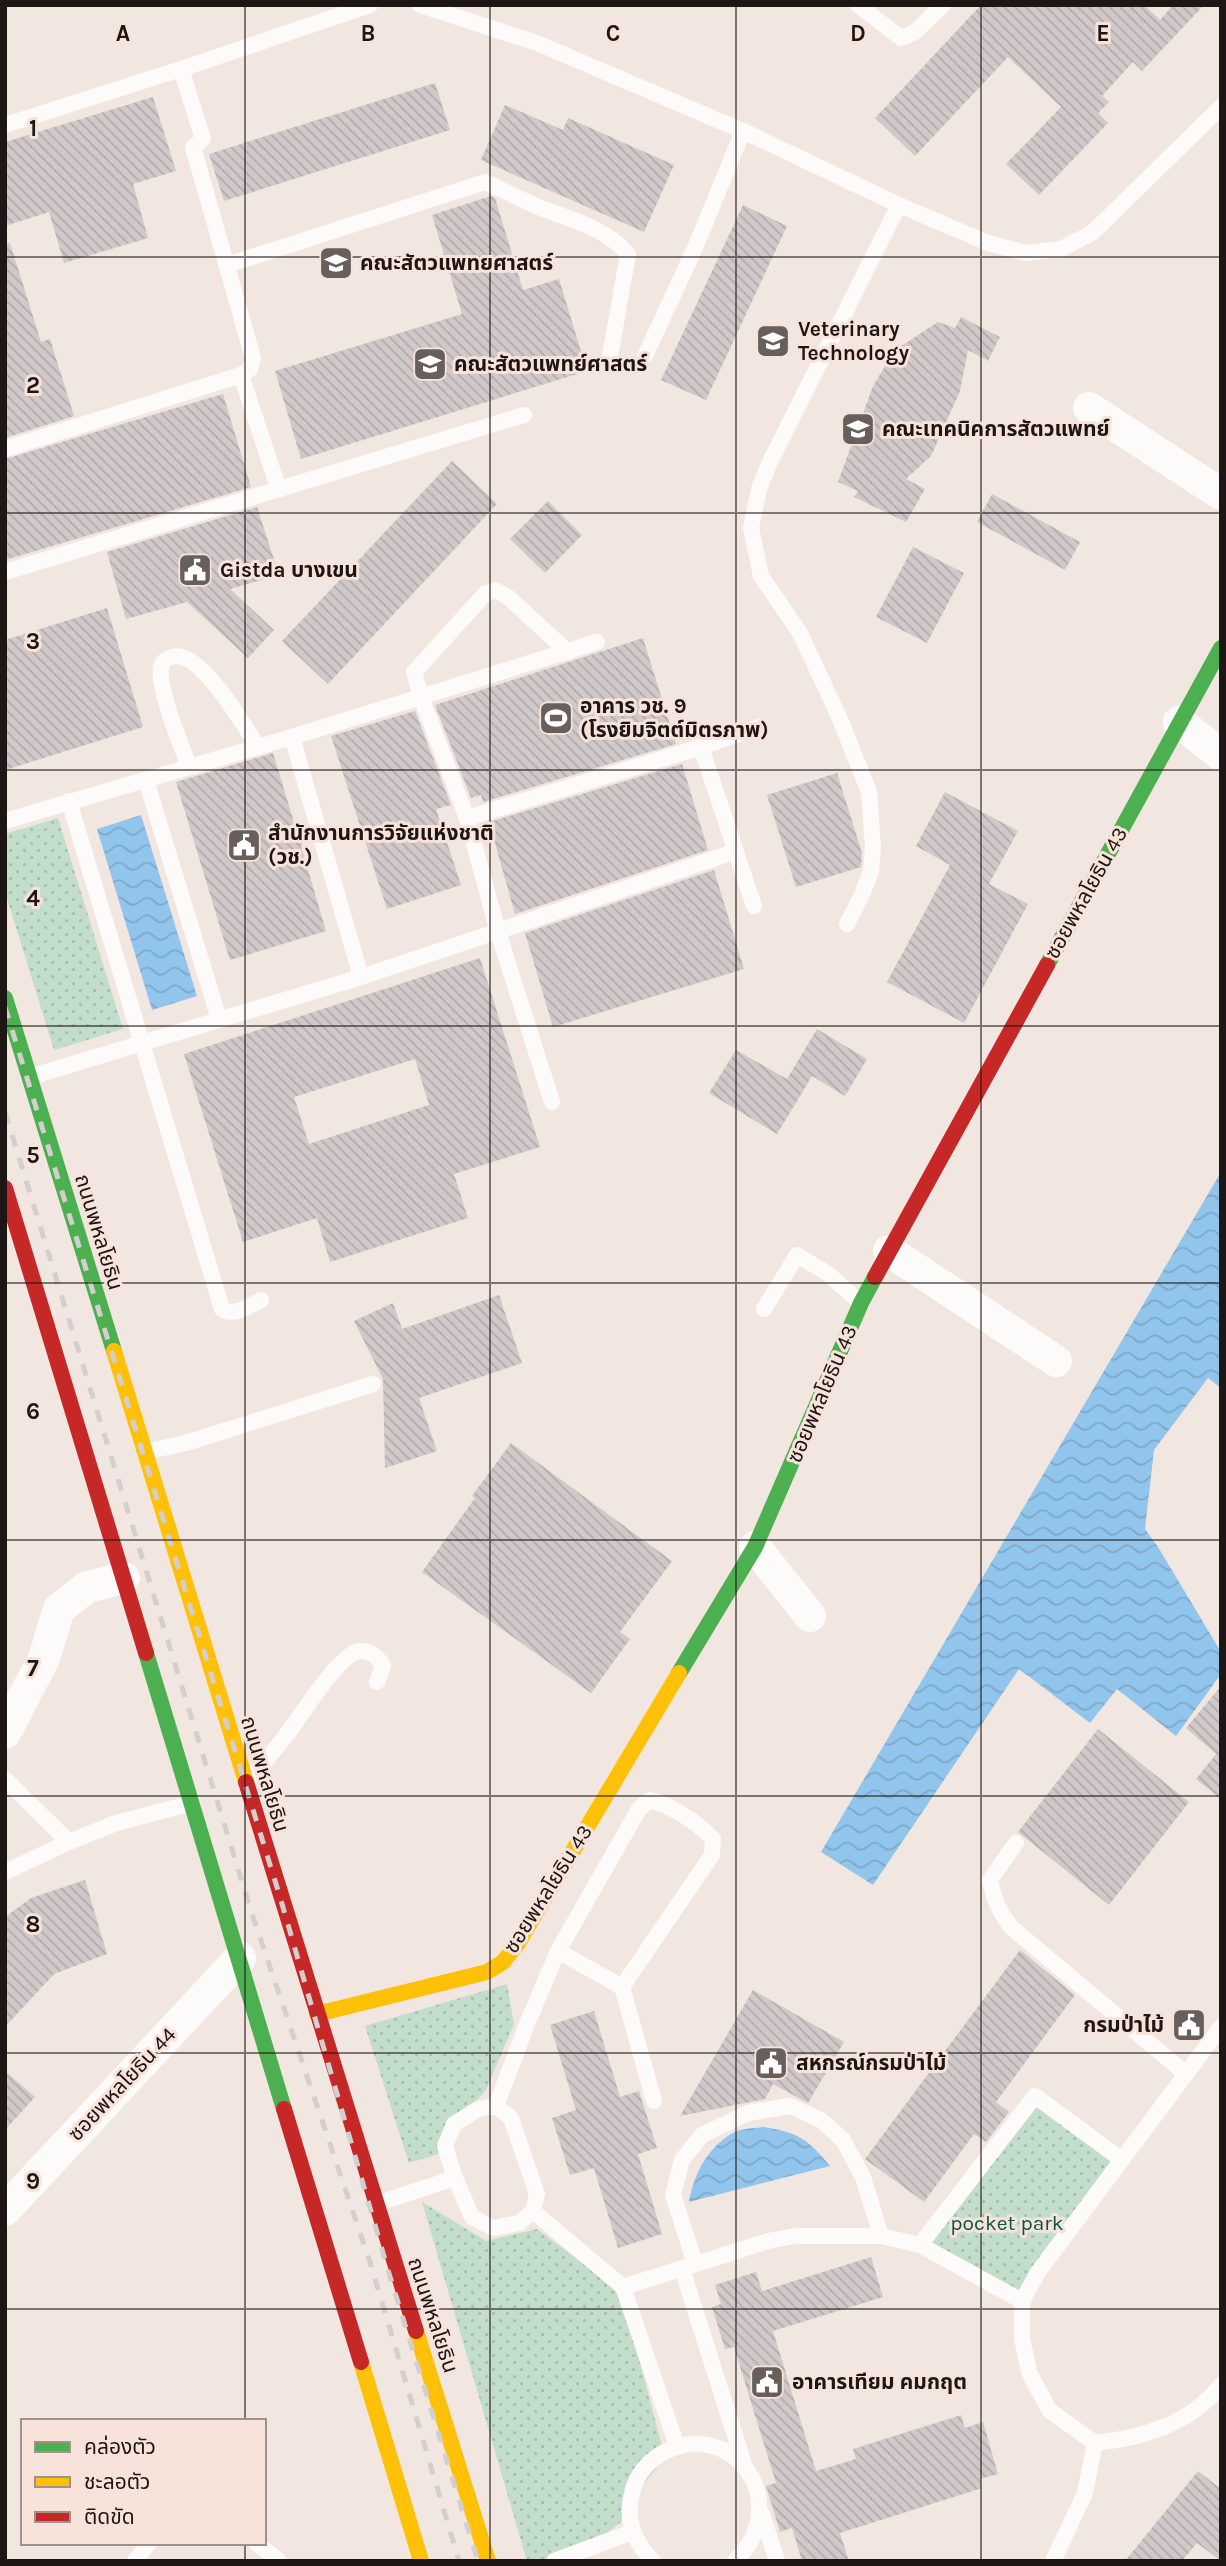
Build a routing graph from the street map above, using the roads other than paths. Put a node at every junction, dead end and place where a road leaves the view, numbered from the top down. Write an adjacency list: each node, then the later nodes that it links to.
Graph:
1 (370, 5): 5 (lane)
2 (420, 5): 8 (lane)
3 (858, 5): 4 (lane)
4 (943, 5)
5 (181, 69): 7 (lane); 10 (lane)
6 (1221, 107): 9 (lane)
7 (5, 125)
8 (743, 131): 9 (lane); 11 (lane)
9 (899, 205): 37 (lane)
10 (228, 265): 12 (lane); 13 (lane)
11 (645, 356)
12 (609, 362)
13 (241, 375): 16 (lane); 17 (lane)
14 (1089, 408): 18 (street)
15 (524, 415): 17 (lane)
16 (5, 449)
17 (279, 490): 19 (lane)
18 (1221, 494)
19 (5, 572)
20 (597, 642): 22 (lane)
21 (1221, 648): 24 (main road, ซอยพหลโยธิน 43)
22 (568, 652): 23 (lane); 23 (lane)
23 (421, 697): 26 (lane); 33 (lane)
24 (1179, 722): 29 (street); 46 (main road, ซอยพหลโยธิน 43)
25 (761, 726): 28 (lane)
26 (292, 737): 27 (lane); 39 (lane)
27 (258, 747): 30 (lane); 30 (lane)
28 (701, 747): 33 (lane); 35 (lane)
29 (1221, 755)
30 (189, 766): 31 (lane)
31 (146, 780): 32 (lane); 41 (lane)
32 (69, 802): 34 (lane); 42 (lane)
33 (467, 818): 38 (lane)
34 (5, 821)
35 (734, 852): 36 (lane); 38 (lane)
36 (754, 906)
37 (847, 924)
38 (498, 932): 39 (lane); 44 (lane)
39 (361, 977): 41 (lane)
40 (5, 998): 43 (main road, ถนนพหลโยธิน)
41 (219, 1019): 42 (lane)
42 (142, 1043): 43 (lane); 47 (lane)
43 (30, 1077): 52 (main road, ถนนพหลโยธิน)
44 (552, 1102)
45 (5, 1188): 54 (main road)
46 (889, 1251): 48 (main road, ซอยพหลโยธิน 43); 50 (street)
47 (261, 1300)
48 (861, 1303): 49 (lane); 53 (main road, ซอยพหลโยธิน 43)
49 (764, 1309)
50 (1056, 1361)
51 (373, 1384): 52 (lane)
52 (145, 1452): 59 (main road, ถนนพหลโยธิน)
53 (755, 1547): 55 (street); 67 (main road, ซอยพหลโยธิน 43)
54 (124, 1578): 57 (street); 60 (main road)
55 (810, 1616)
56 (377, 1682): 59 (lane)
57 (5, 1732)
58 (5, 1779): 61 (lane)
59 (246, 1782): 67 (main road, ถนนพหลโยธิน)
60 (193, 1803): 61 (lane); 65 (main road)
61 (69, 1842): 63 (lane)
62 (1016, 1843): 69 (lane)
63 (5, 1872)
64 (558, 1951): 66 (lane); 66 (lane); 71 (lane)
65 (240, 1958): 75 (street, ซอยพหลโยธิน 44); 92 (main road)
66 (622, 1987): 70 (lane)
67 (317, 2014): 74 (main road, ถนนพหลโยธิน)
68 (1221, 2027): 69 (lane)
69 (1186, 2074): 72 (lane)
70 (654, 2101)
71 (496, 2106): 73 (lane); 76 (lane)
72 (1122, 2160): 78 (lane); 81 (lane)
73 (454, 2178): 74 (lane); 76 (lane)
74 (376, 2204): 93 (main road, ถนนพหลโยธิน)
75 (5, 2210)
76 (533, 2211): 80 (lane)
77 (881, 2236): 78 (lane); 79 (lane); 79 (lane)
78 (920, 2245): 81 (lane)
79 (688, 2266): 80 (lane); 85 (lane)
80 (623, 2287): 84 (lane)
81 (1022, 2301): 83 (lane)
82 (1221, 2385): 83 (lane)
83 (1095, 2443): 98 (lane)
84 (677, 2446): 85 (lane); 87 (lane)
85 (746, 2468): 86 (lane)
86 (761, 2512): 96 (lane); 97 (lane)
87 (632, 2532): 94 (lane); 95 (lane)
88 (147, 2545): 90 (lane)
89 (259, 2545): 91 (lane)
90 (135, 2561)
91 (279, 2561)
92 (421, 2561)
93 (488, 2561)
94 (554, 2561)
95 (653, 2561)
96 (736, 2561)
97 (777, 2561)
98 (1053, 2561)

